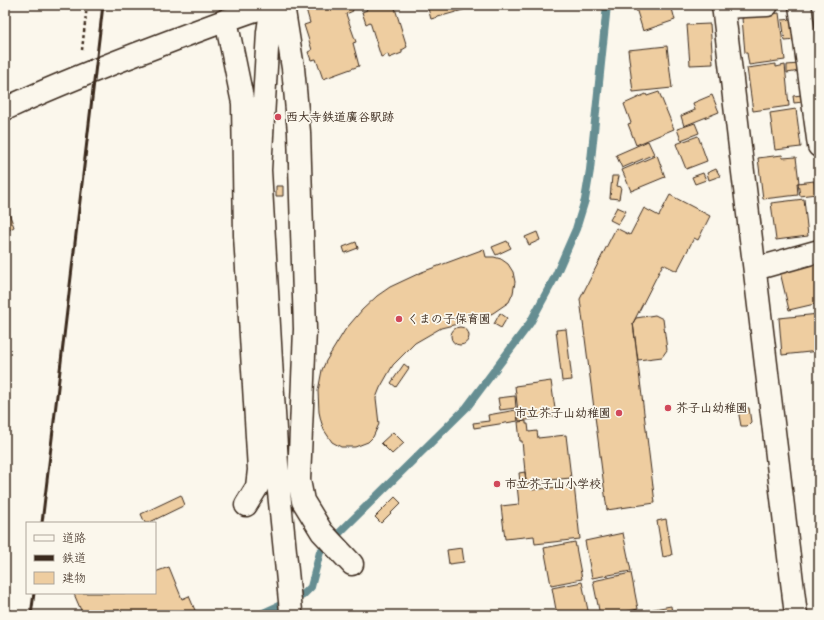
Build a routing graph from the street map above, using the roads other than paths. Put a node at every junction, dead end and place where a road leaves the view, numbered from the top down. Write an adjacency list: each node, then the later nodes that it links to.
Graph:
1 (271, 5): 6 (street); 13 (street)
2 (283, 5): 12 (street)
3 (767, 5): 5 (street)
4 (800, 5): 8 (street)
5 (723, 6): 10 (street)
6 (226, 20): 7 (street); 11 (street)
7 (5, 109)
8 (819, 146)
9 (819, 250): 10 (street)
10 (755, 269): 14 (street)
11 (246, 505)
12 (345, 557)
13 (290, 601)
14 (796, 615)

